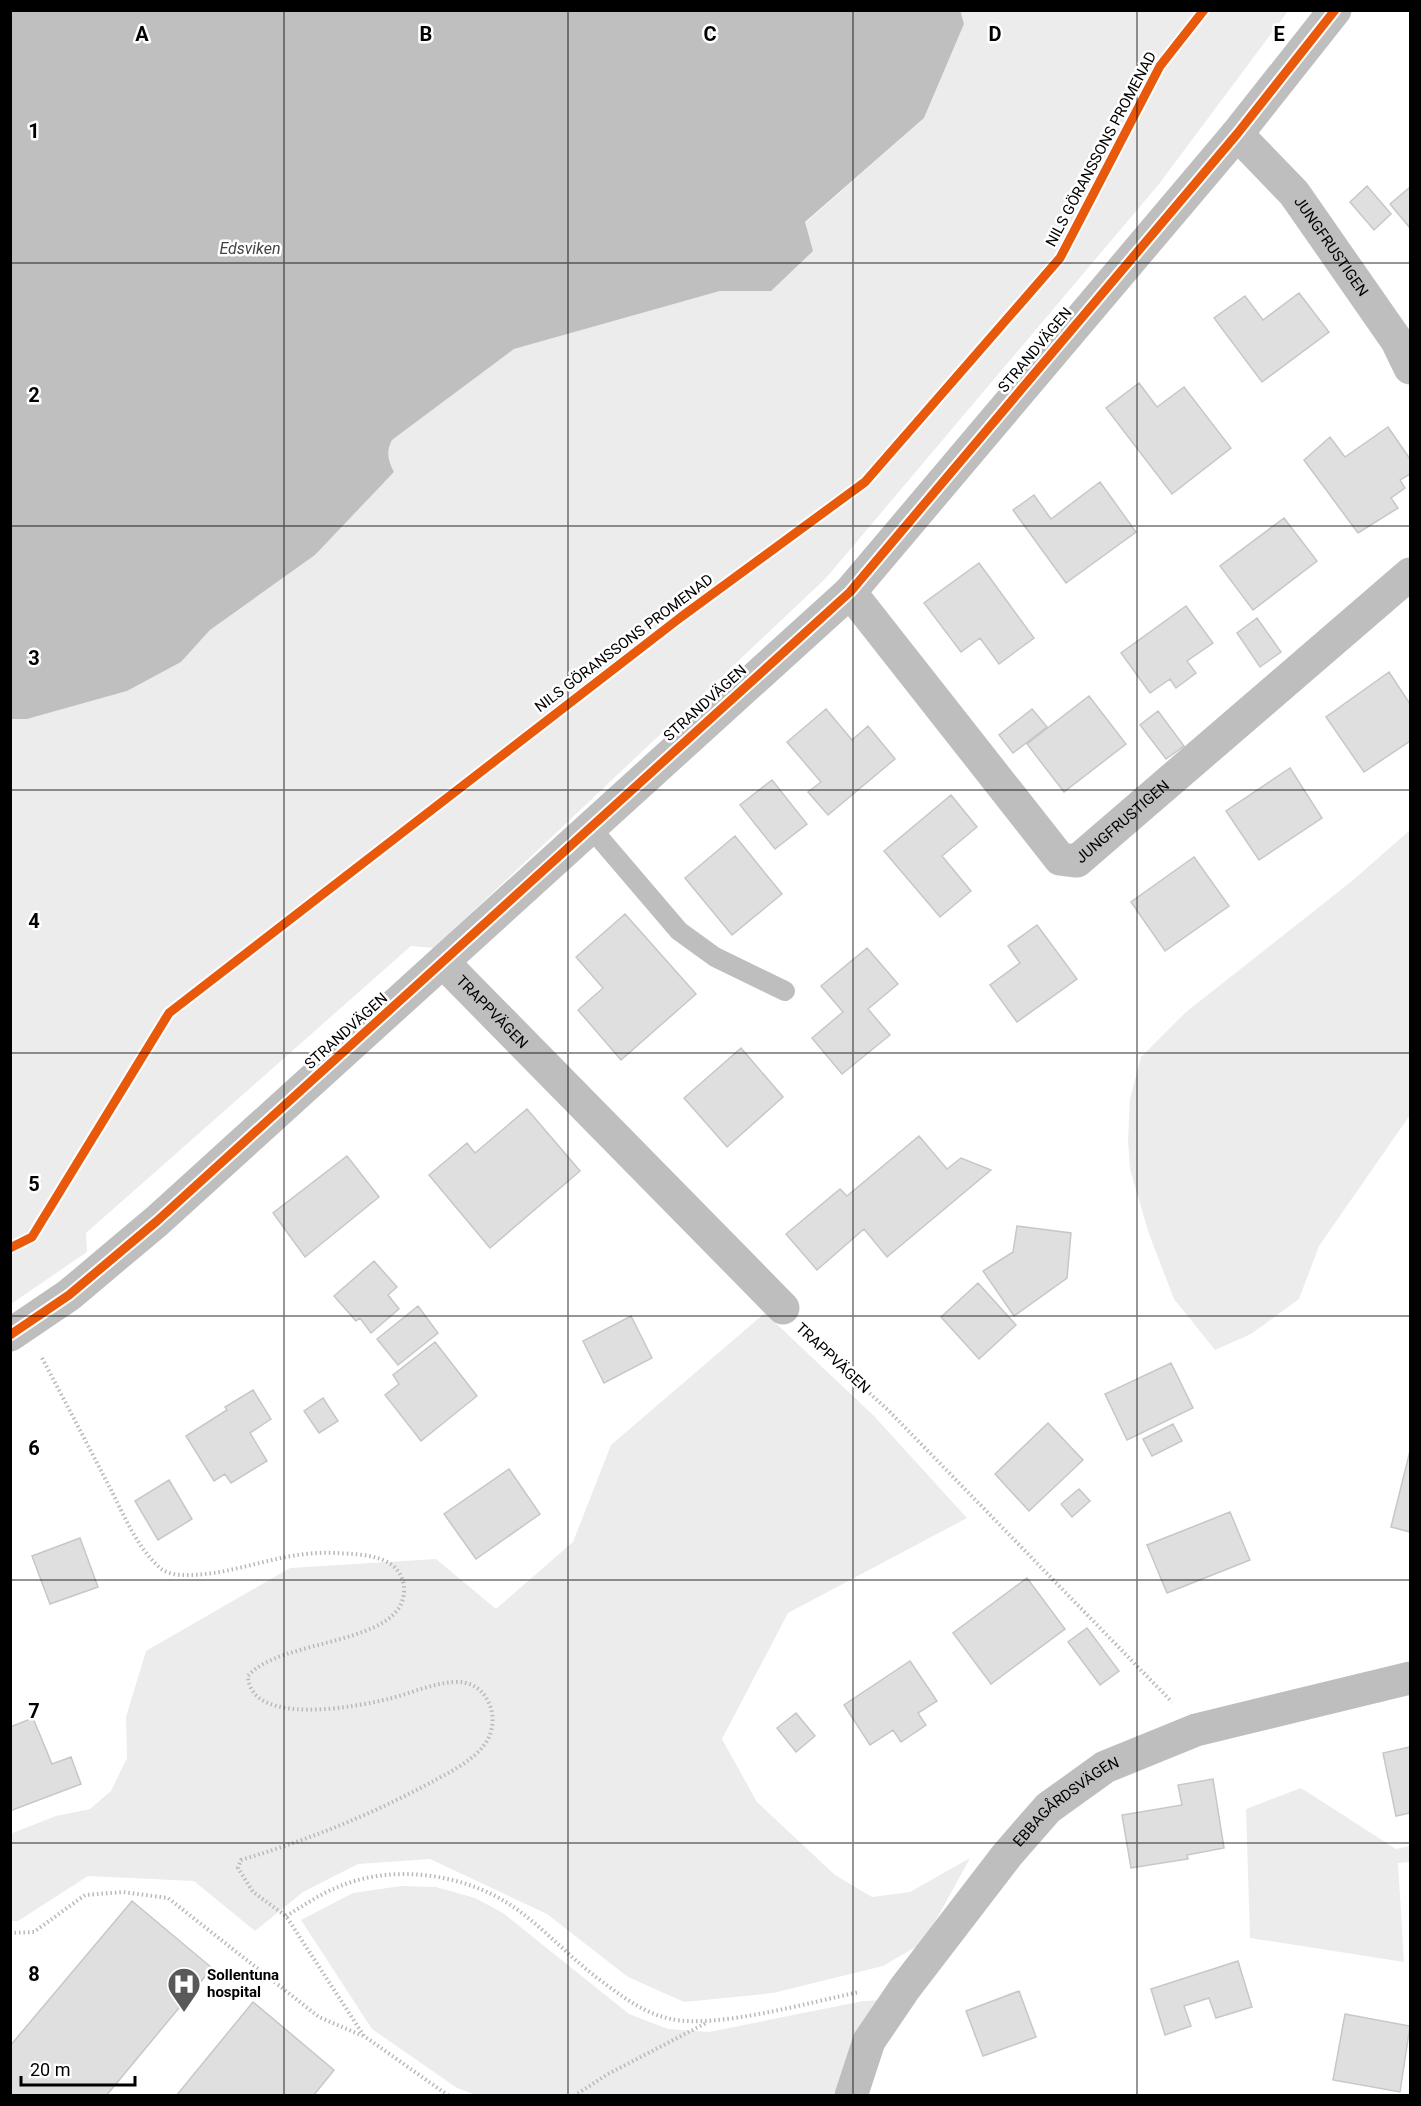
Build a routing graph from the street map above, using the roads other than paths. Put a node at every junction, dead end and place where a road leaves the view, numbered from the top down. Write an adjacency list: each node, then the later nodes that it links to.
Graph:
1 (1335, 10): 2 (street, STRANDVÄGEN)
2 (1238, 134): 3 (street, JUNGFRUSTIGEN); 5 (street, STRANDVÄGEN)
3 (1406, 346)
4 (1410, 574): 5 (street, JUNGFRUSTIGEN)
5 (850, 592): 6 (street, STRANDVÄGEN)
6 (591, 828): 7 (street, STRANDVÄGEN); 8 (lane)
7 (443, 962): 9 (street, TRAPPVÄGEN); 10 (street, STRANDVÄGEN)
8 (785, 991)
9 (783, 1308)
10 (24, 1343)
11 (1410, 1678): 12 (street, EBBAGÅRDSVÄGEN)
12 (851, 2096)

